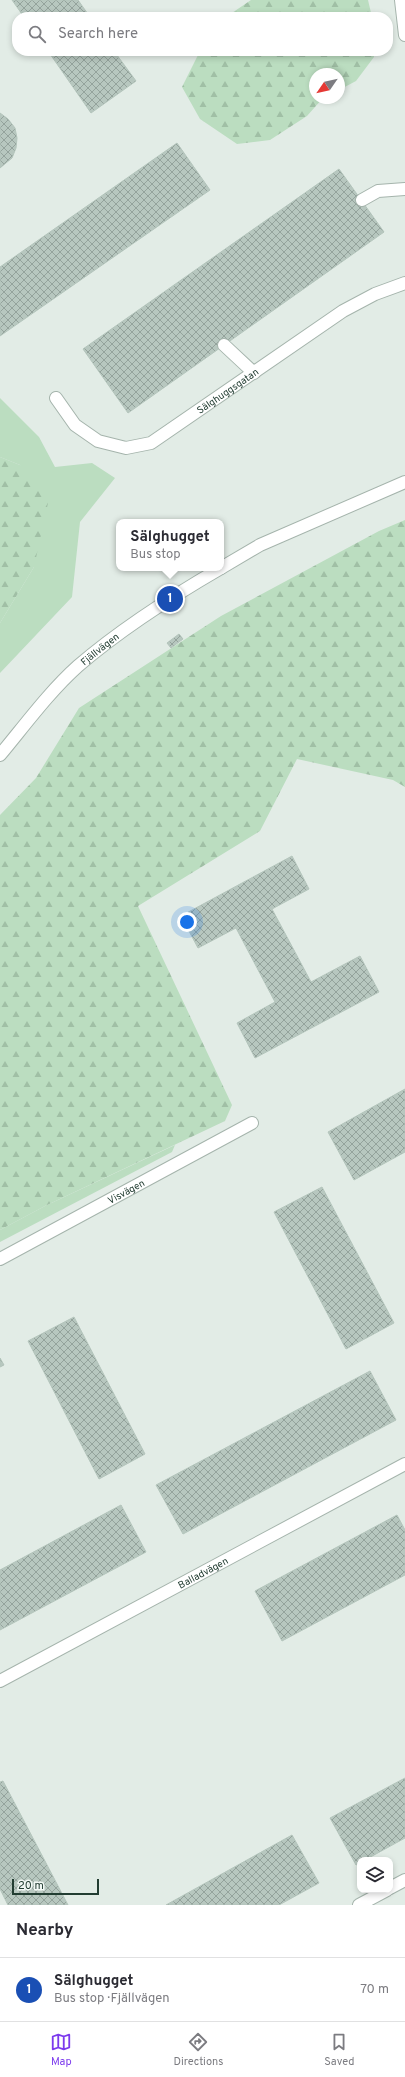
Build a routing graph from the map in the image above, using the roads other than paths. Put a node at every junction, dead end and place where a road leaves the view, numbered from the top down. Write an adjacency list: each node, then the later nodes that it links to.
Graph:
1 (401, 0): 2 (street)
2 (405, 35)
3 (405, 189): 4 (street)
4 (362, 200)
5 (405, 283): 7 (street, Sälghuggsgatan)
6 (224, 346): 7 (street)
7 (254, 373): 8 (street, Sälghuggsgatan)
8 (56, 398)
9 (405, 482): 10 (street, Fjällvägen)
10 (224, 566)
11 (216, 571): 12 (street, Fjällvägen)
12 (0, 755)
13 (252, 1123): 14 (street, Visvägen)
14 (0, 1259)
15 (405, 1464): 16 (street, Balladvägen)
16 (0, 1682)
17 (405, 1880): 18 (street)
18 (393, 1886)
19 (381, 1893): 20 (street)
20 (359, 1905)

